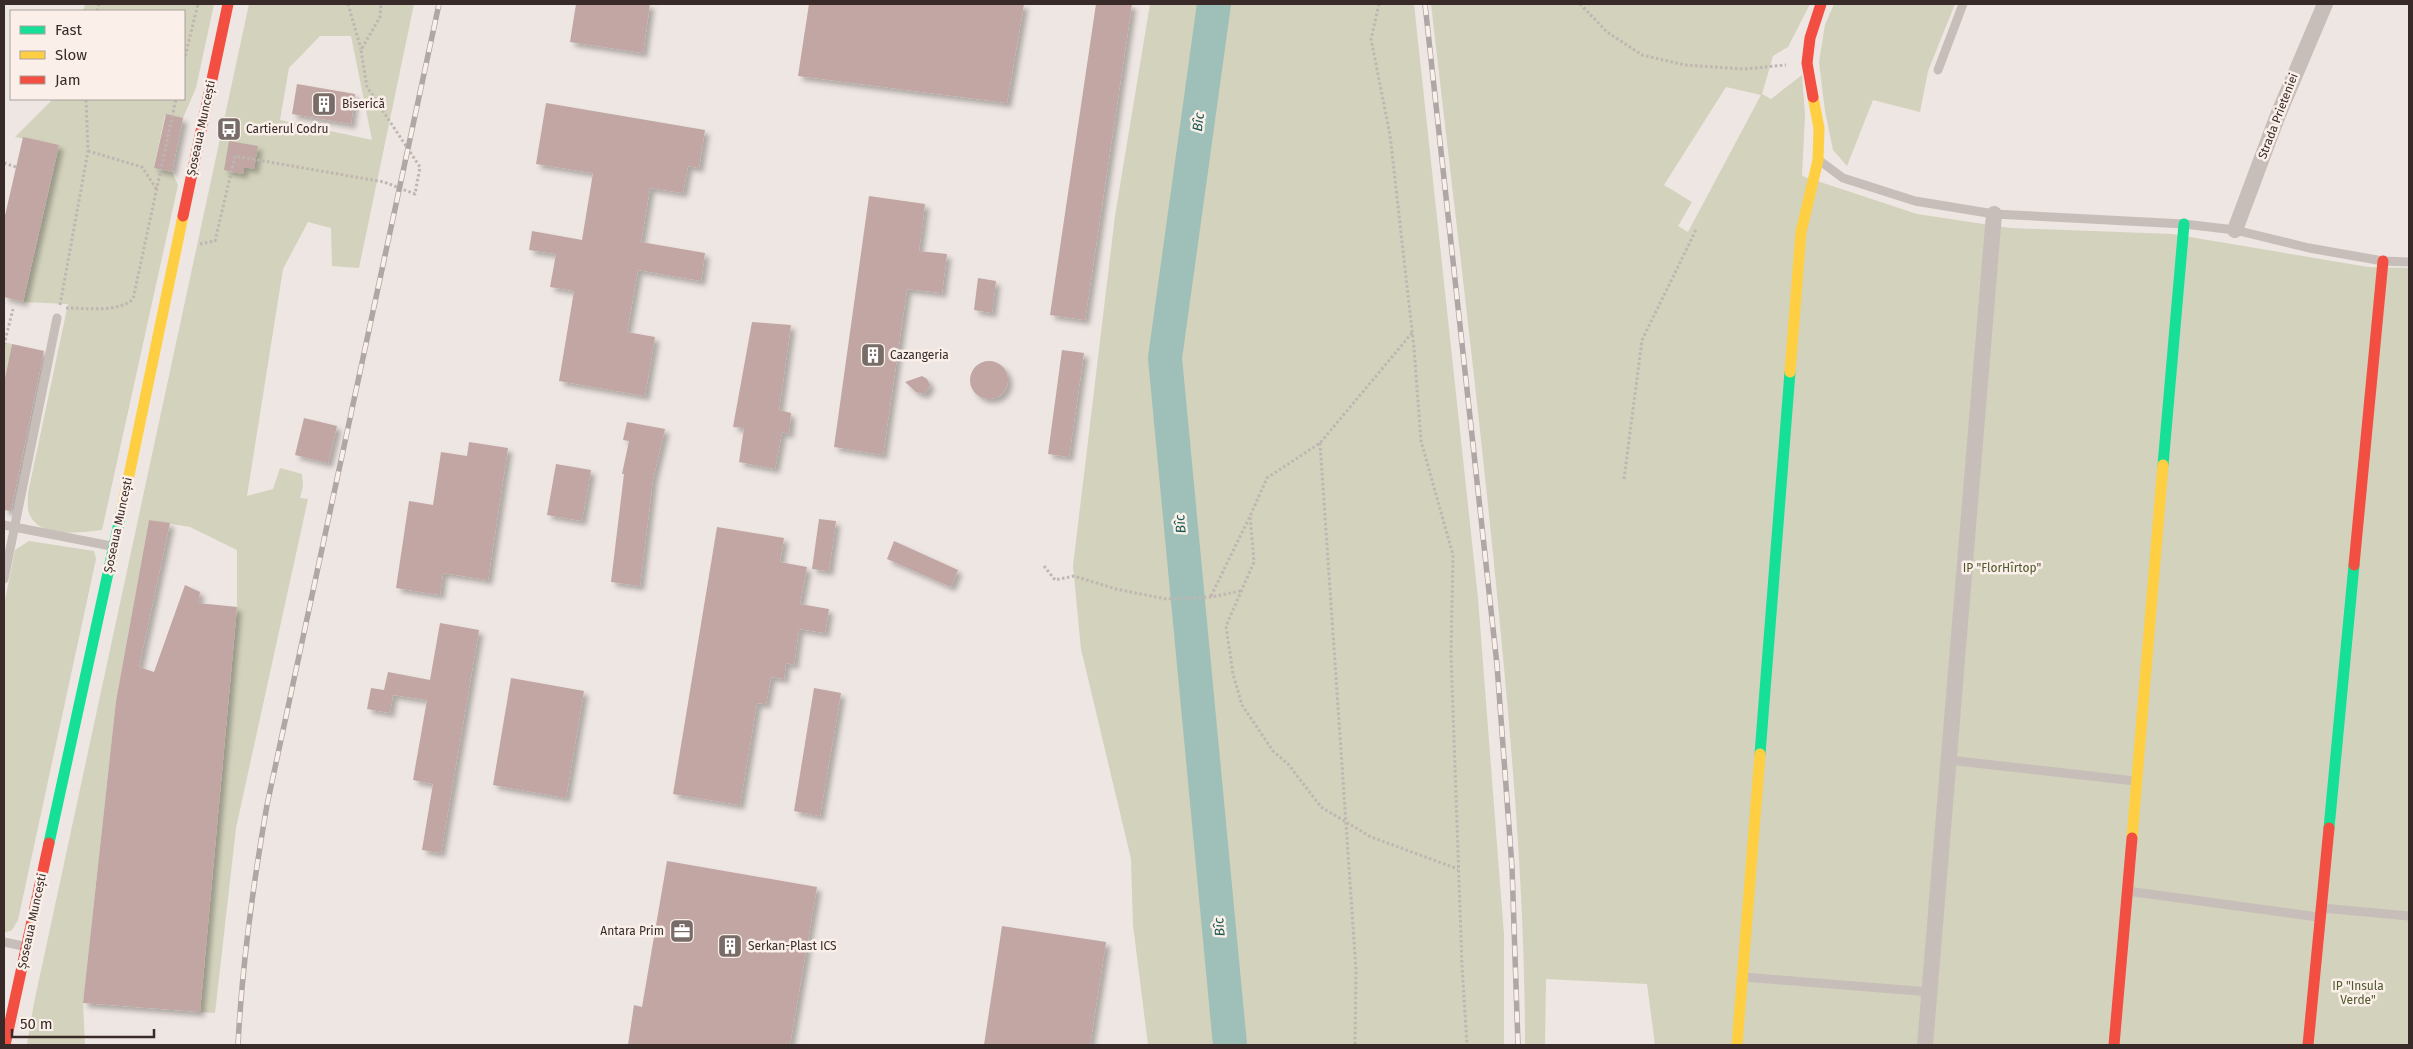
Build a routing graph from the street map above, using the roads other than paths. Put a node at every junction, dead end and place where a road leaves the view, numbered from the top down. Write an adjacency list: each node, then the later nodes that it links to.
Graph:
1 (228, 4): 15 (street, Șoseaua Muncești)
2 (1821, 4): 6 (street)
3 (1964, 4): 5 (lane)
4 (2325, 4): 9 (street, Strada Prieteniei)
5 (1938, 70)
6 (1818, 160): 7 (lane); 24 (street)
7 (1994, 214): 8 (lane); 17 (street)
8 (2184, 224): 9 (lane); 18 (street)
9 (2235, 230): 10 (lane)
10 (2383, 261): 11 (lane); 20 (street)
11 (2409, 262)
12 (57, 318): 14 (lane)
13 (4, 526): 14 (lane)
14 (16, 527): 15 (lane); 16 (lane)
15 (114, 546): 23 (street, Șoseaua Muncești)
16 (4, 579)
17 (1949, 760): 18 (lane); 25 (street)
18 (2136, 781): 19 (street)
19 (2127, 891): 20 (lane); 29 (street)
20 (2319, 912): 21 (lane); 30 (street)
21 (2409, 916)
22 (4, 942): 23 (lane)
23 (26, 947): 26 (street, Șoseaua Muncești)
24 (1744, 977): 25 (lane); 27 (street)
25 (1930, 992): 28 (street)
26 (5, 1045)
27 (1737, 1045)
28 (1925, 1045)
29 (2114, 1045)
30 (2308, 1045)

